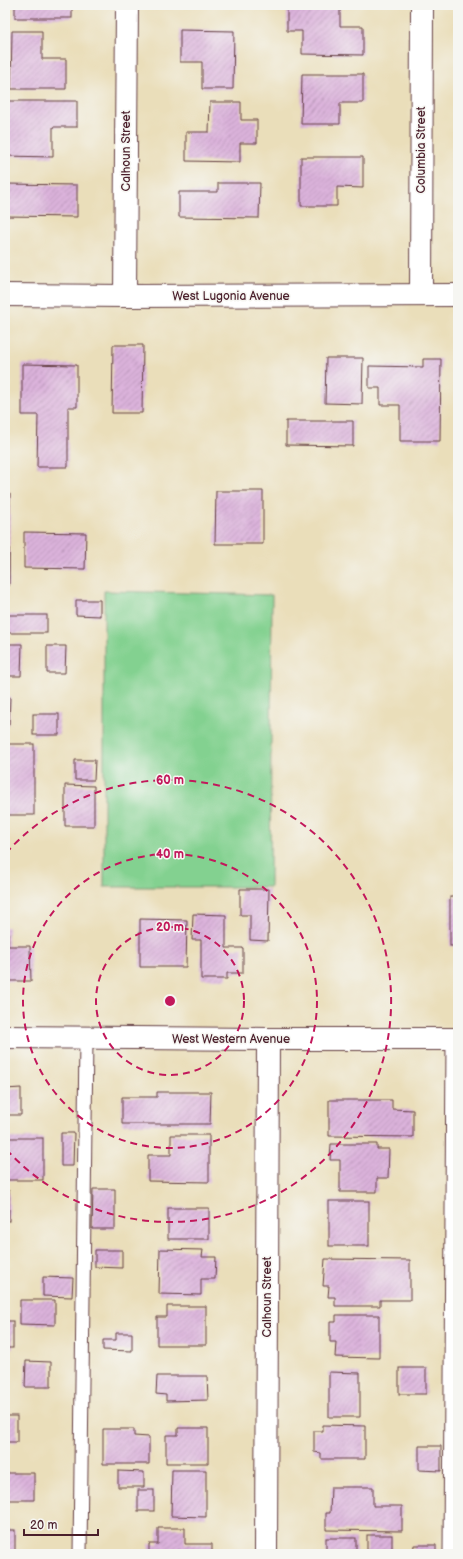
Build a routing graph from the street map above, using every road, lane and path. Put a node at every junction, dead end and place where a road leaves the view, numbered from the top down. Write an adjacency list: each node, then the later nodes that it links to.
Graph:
1 (127, 5): 6 (street, Calhoun Street)
2 (422, 5): 3 (street, Columbia Street)
3 (421, 294): 5 (street, West Lugonia Avenue); 6 (street, West Lugonia Avenue)
4 (5, 295): 6 (street, West Lugonia Avenue)
5 (458, 295)
6 (126, 296)
7 (5, 1037): 8 (street, West Western Avenue)
8 (86, 1038): 10 (street, West Western Avenue); 11 (lane)
9 (456, 1038): 10 (street, West Western Avenue); 13 (lane)
10 (268, 1039): 12 (street, Calhoun Street)
11 (80, 1554)
12 (266, 1554)
13 (450, 1554)

